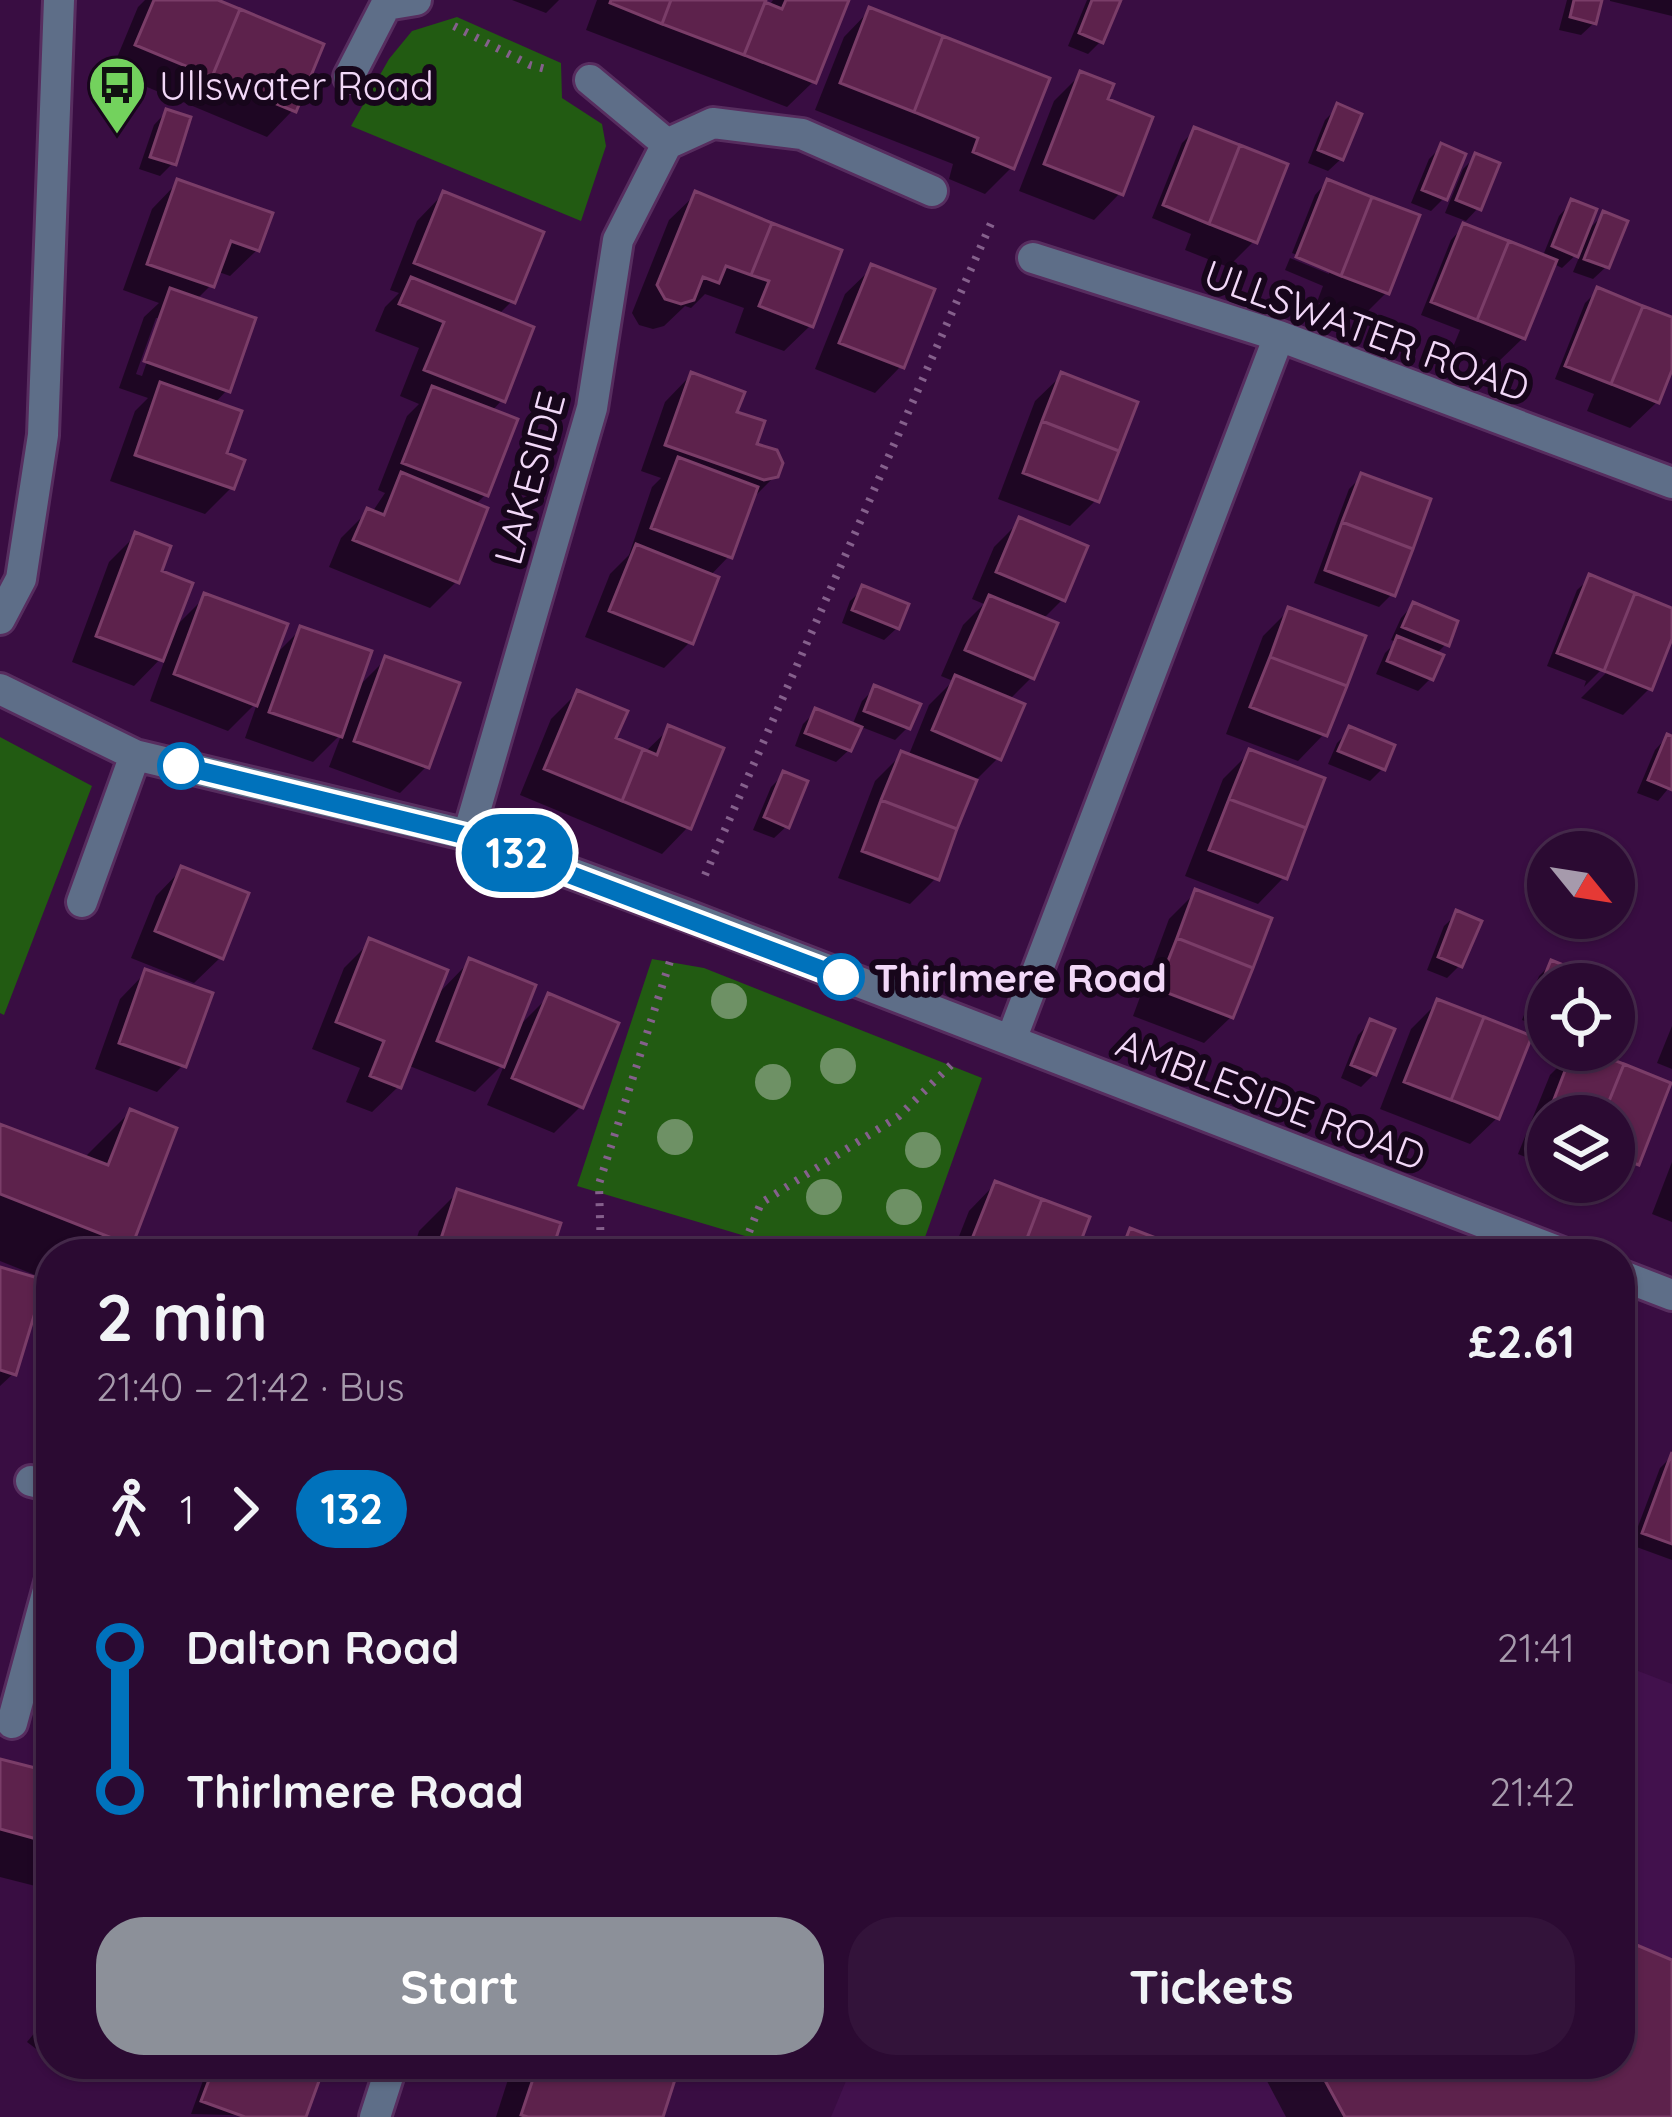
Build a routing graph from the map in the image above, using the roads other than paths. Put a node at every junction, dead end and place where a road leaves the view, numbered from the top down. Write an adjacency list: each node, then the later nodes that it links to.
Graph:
1 (58, 0): 10 (street)
2 (394, 2): 3 (street)
3 (349, 77)
4 (590, 80): 5 (street)
5 (667, 144): 6 (street); 13 (street, LAKESIDE)
6 (932, 191)
7 (1033, 258): 8 (street, ULLSWATER ROAD)
8 (1279, 336): 9 (street, ULLSWATER ROAD); 15 (street)
9 (1672, 483)
10 (0, 619)
11 (0, 689): 12 (street, AMBLESIDE ROAD)
12 (135, 755): 13 (street, AMBLESIDE ROAD); 14 (street)
13 (468, 836): 15 (street, AMBLESIDE ROAD)
14 (82, 902)
15 (1011, 1040): 16 (street, AMBLESIDE ROAD)
16 (1525, 1239)
17 (1635, 1281): 18 (street)
18 (1672, 1295)
19 (36, 1634): 20 (street)
20 (12, 1723)
21 (388, 2079): 22 (street)
22 (377, 2117)

